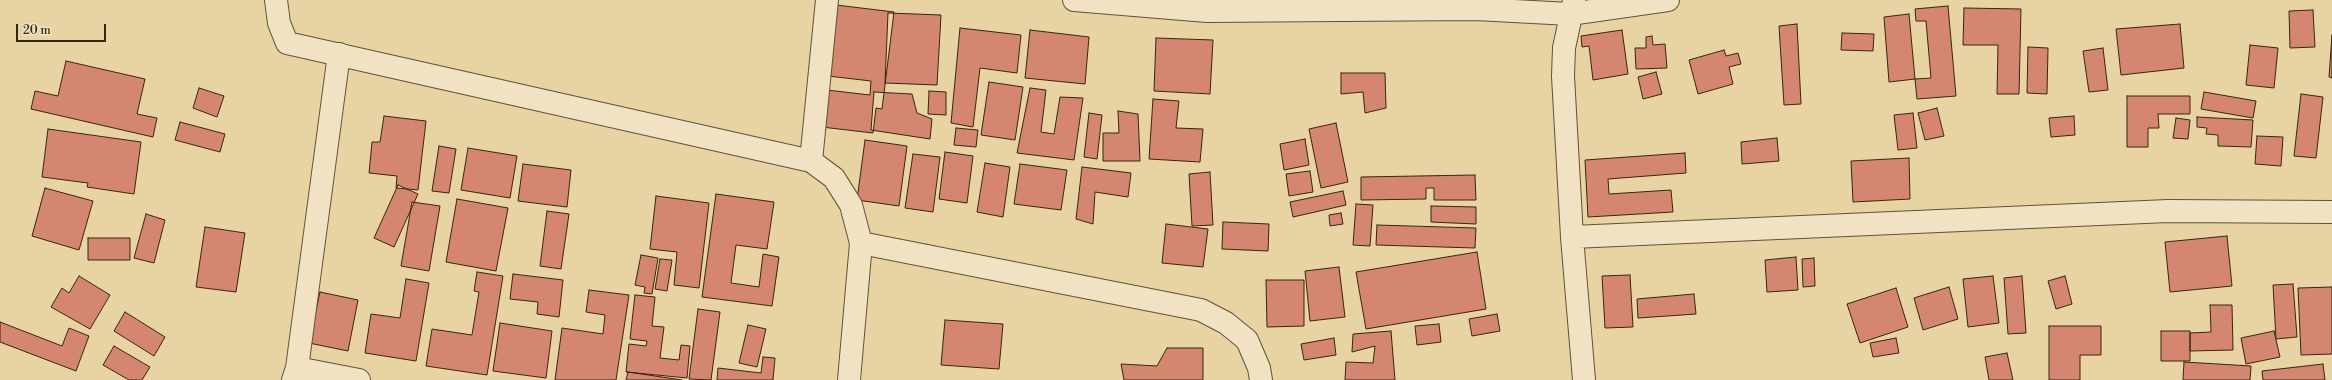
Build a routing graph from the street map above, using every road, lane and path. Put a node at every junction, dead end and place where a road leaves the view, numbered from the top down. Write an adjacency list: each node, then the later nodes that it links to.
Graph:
1 (276, 0): 6 (street)
2 (828, 0): 7 (street)
3 (1074, 0): 5 (street)
4 (1668, 0): 5 (street)
5 (1572, 7): 9 (street)
6 (339, 54): 7 (street); 11 (street)
7 (811, 161): 10 (street)
8 (2332, 212): 9 (street)
9 (1572, 237): 15 (street)
10 (861, 243): 13 (street); 14 (street)
11 (295, 374): 12 (street)
12 (359, 380)
13 (849, 380)
14 (1261, 380)
15 (1584, 380)

